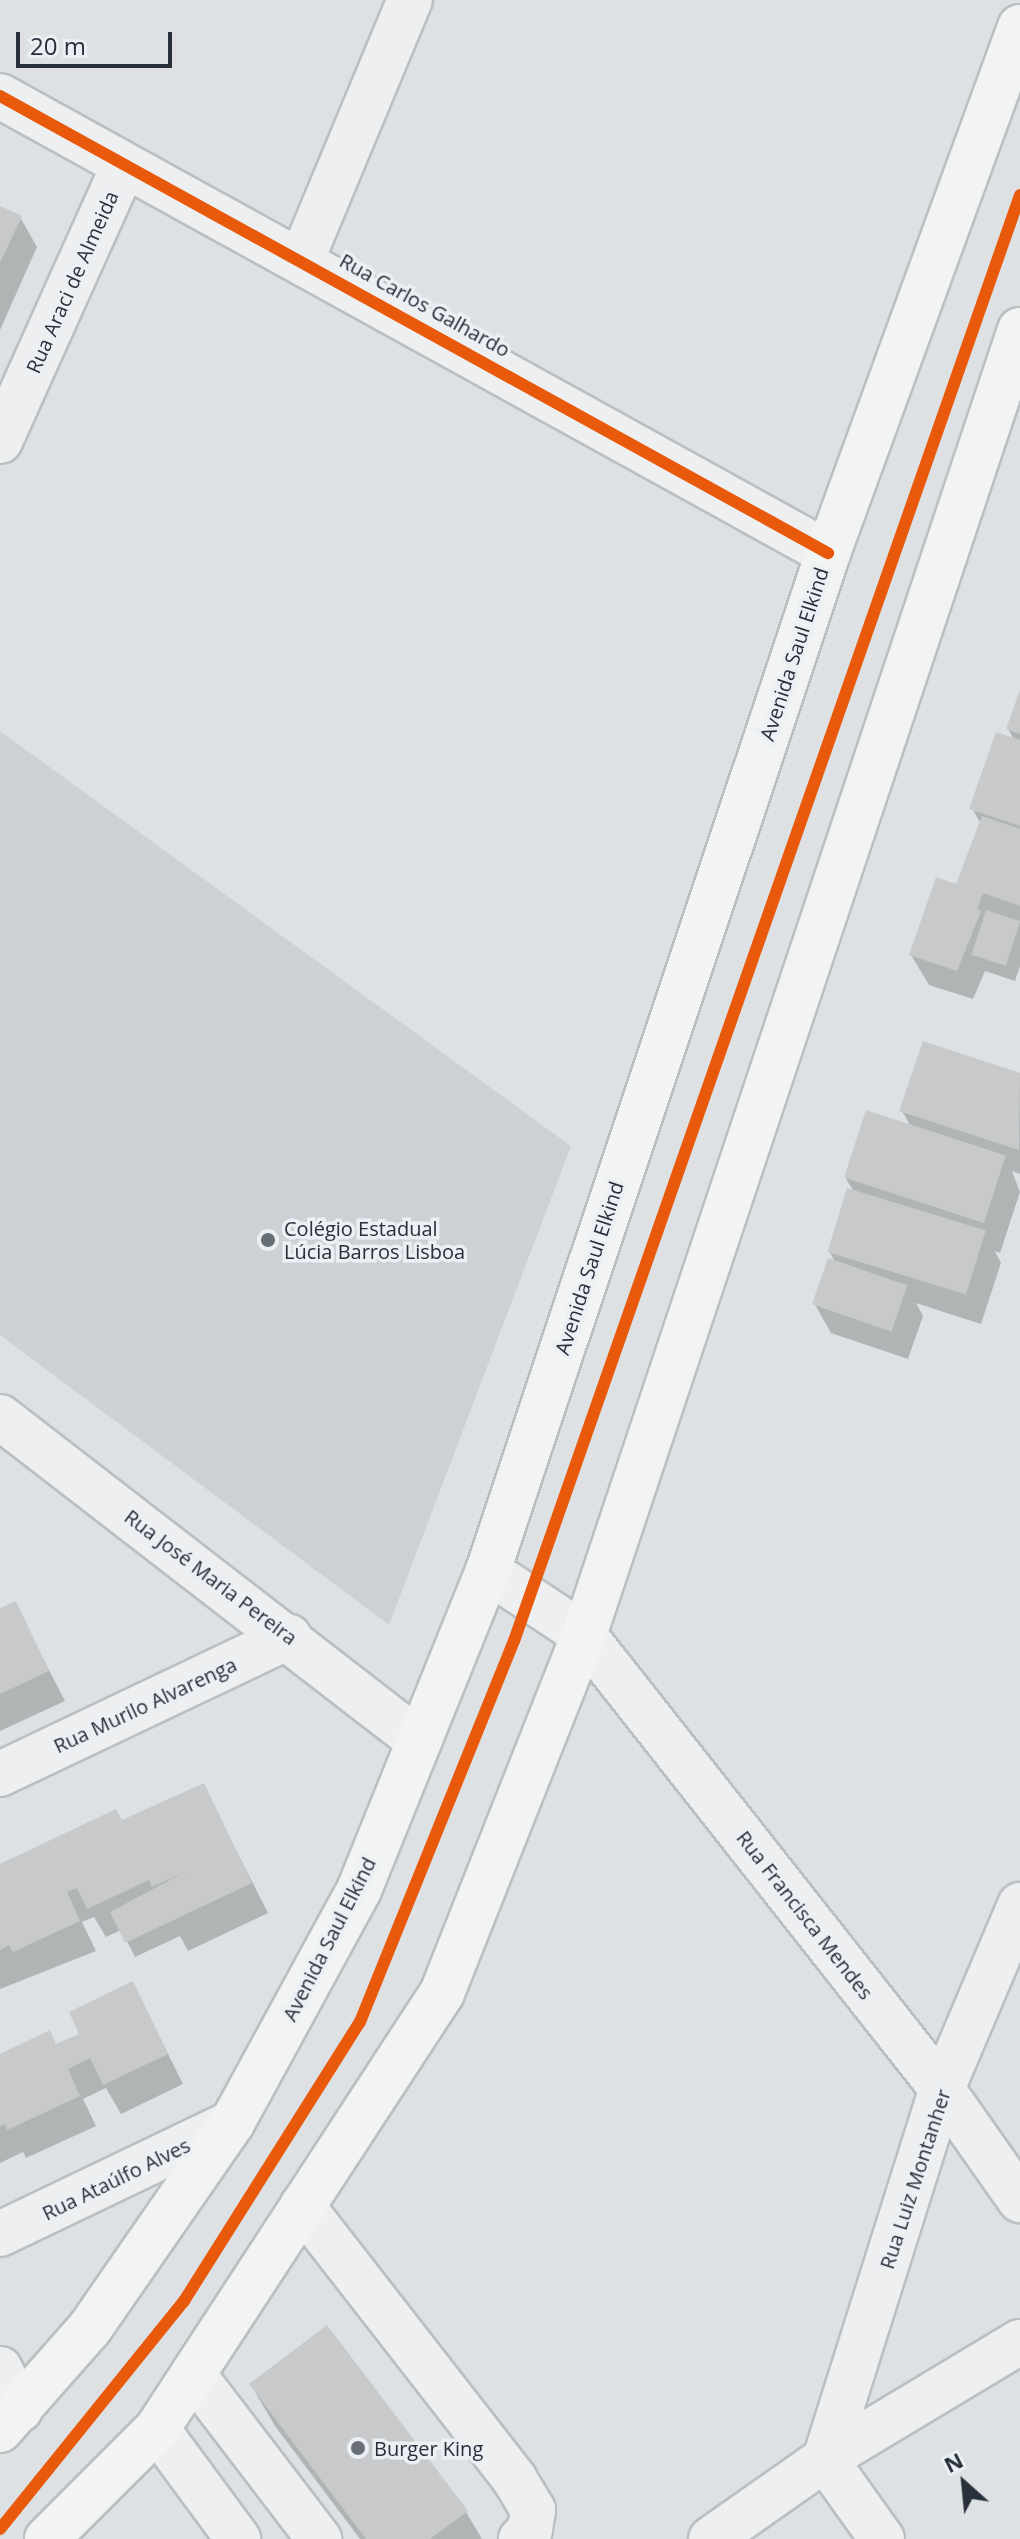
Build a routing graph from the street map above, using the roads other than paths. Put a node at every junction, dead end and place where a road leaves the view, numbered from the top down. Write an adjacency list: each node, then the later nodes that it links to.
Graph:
1 (410, 0): 5 (street)
2 (1020, 27): 8 (main road, Avenida Saul Elkind)
3 (0, 96): 4 (street, Rua Carlos Galhardo)
4 (123, 167): 5 (street, Rua Carlos Galhardo); 7 (street, Rua Araci de Almeida)
5 (302, 259): 8 (street, Rua Carlos Galhardo)
6 (1020, 330): 11 (main road)
7 (0, 441)
8 (828, 553): 10 (main road, Avenida Saul Elkind)
9 (0, 1417): 12 (street, Rua José Maria Pereira)
10 (488, 1571): 11 (street, Rua Francisca Mendes); 13 (main road, Avenida Saul Elkind)
11 (584, 1635): 16 (street, Rua Francisca Mendes); 19 (main road)
12 (289, 1637): 13 (street, Rua José Maria Pereira); 14 (street, Rua Murilo Alvarenga)
13 (419, 1741): 17 (main road, Avenida Saul Elkind)
14 (0, 1774)
15 (1020, 1905): 16 (street, Rua Luiz Montanher)
16 (942, 2089): 18 (street, Rua Francisca Mendes); 26 (street, Rua Luiz Montanher)
17 (232, 2123): 20 (street, Rua Ataúlfo Alves); 24 (main road, Avenida Saul Elkind)
18 (1020, 2200)
19 (302, 2206): 23 (main road); 30 (street)
20 (0, 2234)
21 (1020, 2342): 26 (street)
22 (0, 2369): 24 (street)
23 (193, 2374): 25 (main road); 29 (street)
24 (10, 2420)
25 (157, 2429): 27 (main road); 28 (street)
26 (825, 2459): 31 (street); 32 (street)
27 (47, 2539)
28 (238, 2539)
29 (319, 2539)
30 (521, 2539)
31 (711, 2539)
32 (882, 2539)

